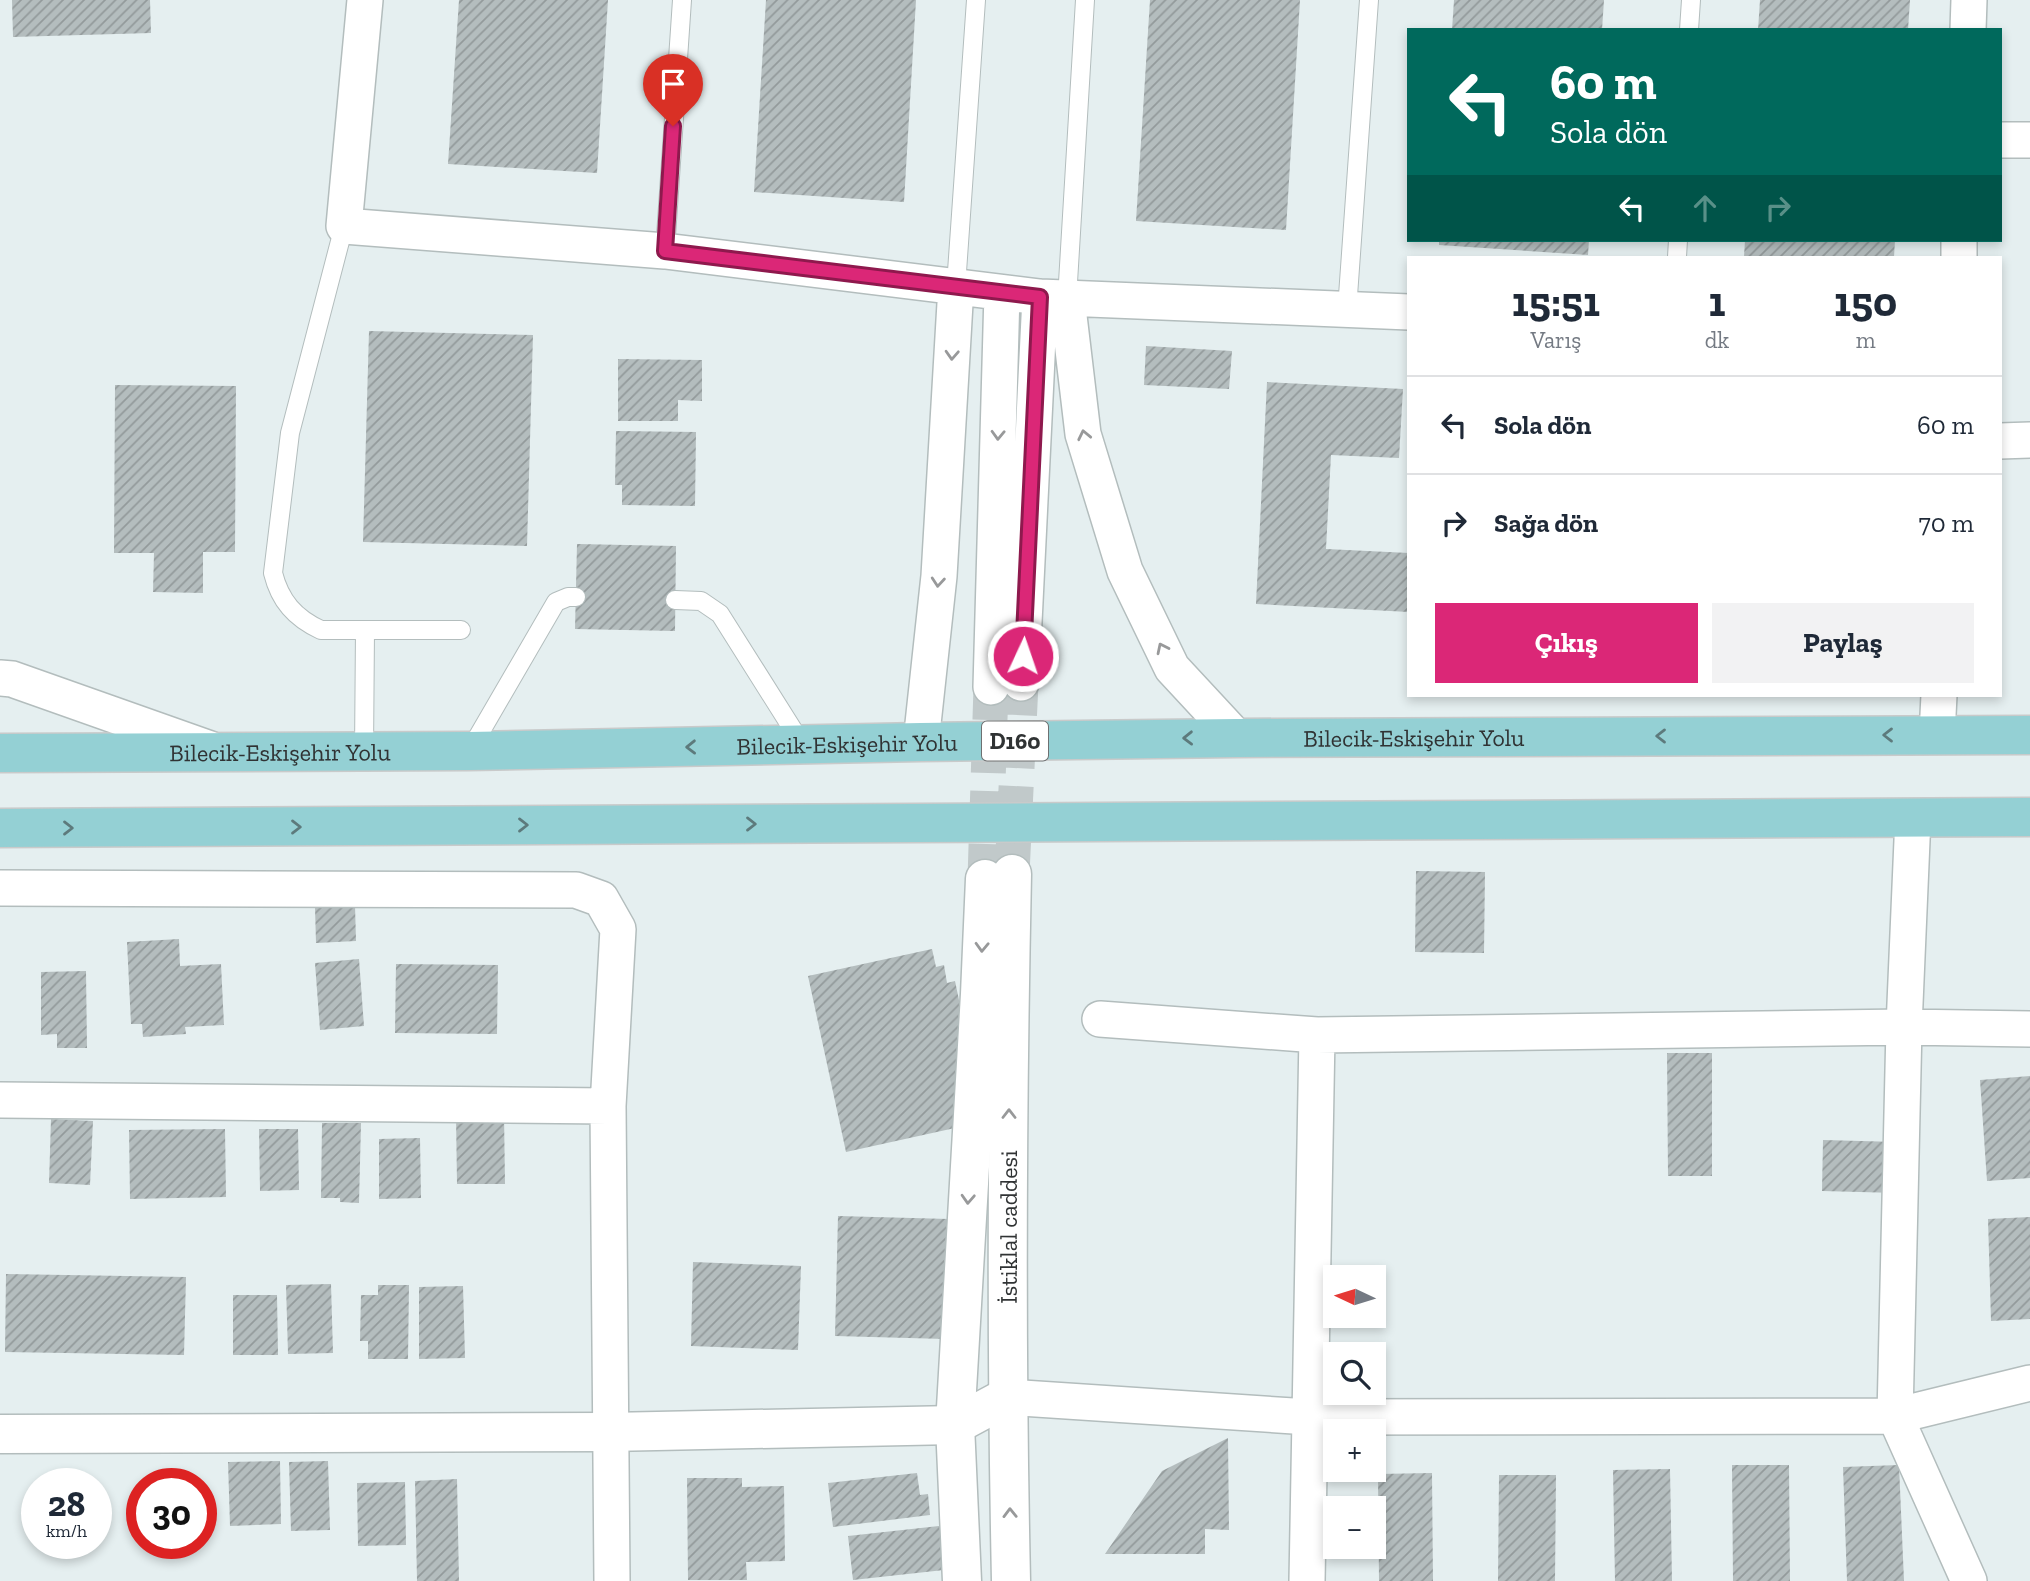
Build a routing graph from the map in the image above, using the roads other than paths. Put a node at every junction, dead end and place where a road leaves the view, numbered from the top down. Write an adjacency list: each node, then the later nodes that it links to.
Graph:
1 (365, 0): 12 (street)
2 (682, 0): 13 (lane)
3 (976, 0): 14 (lane)
4 (1085, 0): 16 (lane)
5 (1368, 0): 17 (lane)
6 (1690, 0): 8 (lane)
7 (1969, 0): 9 (street)
8 (1689, 28)
9 (1968, 28)
10 (2002, 140): 11 (street)
11 (2030, 140)
12 (344, 226): 13 (street); 23 (lane)
13 (665, 251): 14 (street)
14 (956, 286): 15 (street); 30 (street, one-way to 30)
15 (1002, 293): 16 (street); 16 (street, one-way to 16)
16 (1054, 298): 17 (street); 29 (street, one-way to 16)
17 (1347, 310): 18 (street)
18 (1407, 312)
19 (2030, 440): 20 (street)
20 (2002, 441)
21 (576, 597): 32 (lane)
22 (676, 600): 31 (lane)
23 (365, 630): 24 (lane); 33 (lane)
24 (461, 631)
25 (0, 678): 35 (street)
26 (1939, 697): 27 (street)
27 (1937, 735): 28 (main road, Bilecik-Eskişehir Yolu / D160); 29 (main road, Bilecik-Eskişehir Yolu / D160, one-way to 29)
28 (2030, 735)
29 (1237, 738): 30 (main road, Bilecik-Eskişehir Yolu / D160, one-way to 30)
30 (921, 742): 31 (main road, Bilecik-Eskişehir Yolu / D160)
31 (802, 744): 32 (main road, Bilecik-Eskişehir Yolu / D160, one-way to 32)
32 (469, 751): 33 (main road, Bilecik-Eskişehir Yolu / D160)
33 (364, 752): 35 (main road, Bilecik-Eskişehir Yolu / D160)
34 (0, 753): 35 (main road, Bilecik-Eskişehir Yolu / D160)
35 (220, 753)
36 (1913, 817): 37 (main road); 38 (main road, one-way to 36); 41 (street)
37 (2030, 817)
38 (0, 828)
39 (0, 888): 45 (street)
40 (1100, 1019): 43 (street)
41 (1904, 1027): 42 (street); 43 (street); 48 (street)
42 (2030, 1029)
43 (1317, 1035): 49 (street)
44 (0, 1100): 45 (street)
45 (608, 1106): 51 (street)
46 (2030, 1383): 48 (street)
47 (1007, 1397): 49 (street); 50 (street); 50 (street, İstiklal caddesi, one-way to 50); 55 (street, İstiklal caddesi, one-way to 47)
48 (1895, 1416): 49 (street); 57 (street)
49 (1309, 1417): 56 (street)
50 (955, 1425): 51 (street); 54 (street)
51 (609, 1432): 52 (street); 53 (street)
52 (0, 1434)
53 (612, 1581)
54 (962, 1581)
55 (1011, 1581)
56 (1307, 1581)
57 (1969, 1581)

